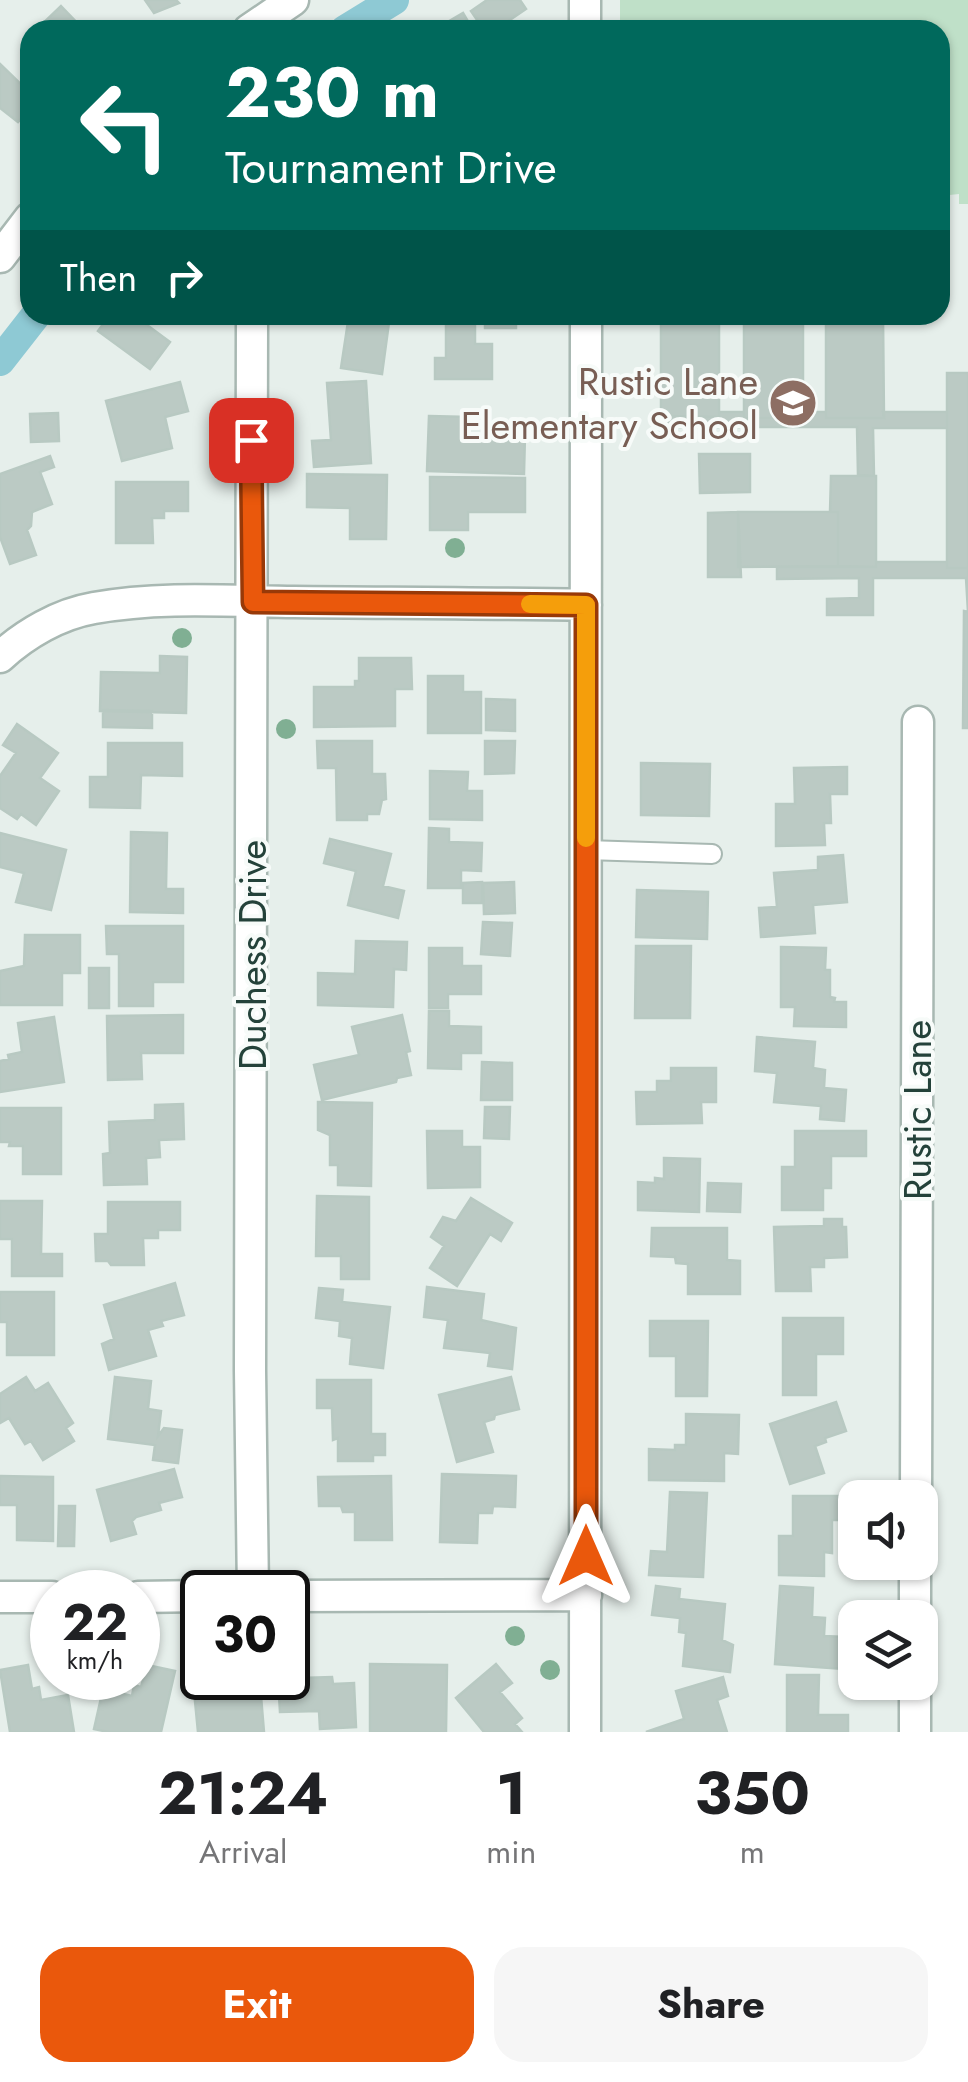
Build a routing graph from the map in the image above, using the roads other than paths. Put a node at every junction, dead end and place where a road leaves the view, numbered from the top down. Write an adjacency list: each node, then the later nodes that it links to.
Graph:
1 (293, 0): 2 (street)
2 (264, 20)
3 (20, 231): 4 (street)
4 (0, 257)
5 (252, 325): 7 (street, Duchess Drive)
6 (586, 325): 8 (street)
7 (253, 602): 8 (street); 9 (street); 14 (street, Duchess Drive)
8 (586, 605): 11 (street)
9 (0, 658)
10 (918, 722): 13 (street, Rustic Lane)
11 (586, 850): 12 (lane); 15 (street)
12 (712, 854)
13 (916, 1480)
14 (253, 1570)
15 (586, 1595): 16 (street); 20 (street)
16 (310, 1596)
17 (0, 1597): 18 (street)
18 (30, 1597)
19 (915, 1700): 21 (street)
20 (585, 1732)
21 (915, 1732)

